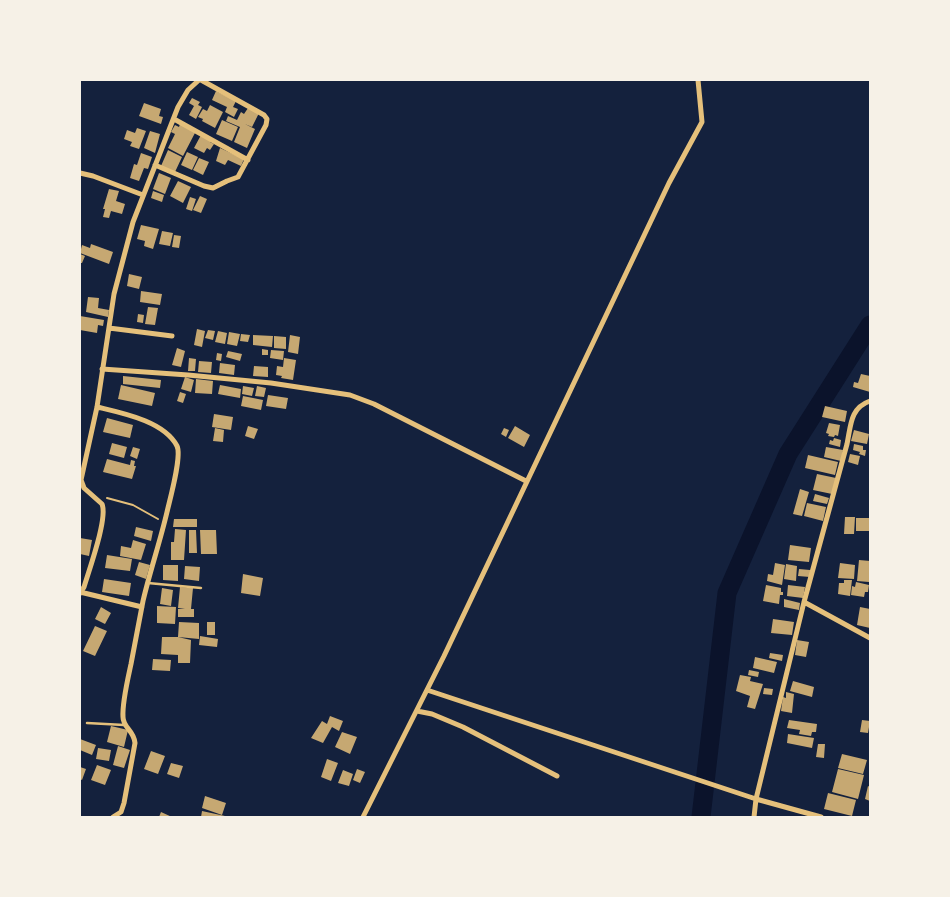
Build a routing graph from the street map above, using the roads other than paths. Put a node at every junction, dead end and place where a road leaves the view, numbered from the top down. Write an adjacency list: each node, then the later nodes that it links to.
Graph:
1 (200, 80): 3 (street); 4 (street)
2 (698, 80): 13 (street)
3 (174, 118): 4 (street); 5 (street)
4 (248, 160): 5 (street)
5 (155, 165): 7 (street)
6 (80, 173): 7 (street)
7 (144, 195): 8 (street)
8 (109, 328): 9 (street); 10 (street)
9 (172, 336)
10 (102, 369): 12 (street); 13 (street)
11 (870, 401): 17 (street)
12 (97, 407): 14 (street); 16 (street)
13 (526, 481): 20 (street)
14 (148, 583): 15 (lane); 18 (street)
15 (200, 588)
16 (80, 593): 18 (street)
17 (804, 602): 19 (street); 25 (street)
18 (142, 607): 23 (street)
19 (870, 638)
20 (427, 690): 21 (street); 25 (street)
21 (416, 711): 24 (street); 27 (street)
22 (86, 723): 23 (lane)
23 (125, 725): 26 (street)
24 (557, 776)
25 (756, 799): 28 (street); 29 (street)
26 (113, 817)
27 (363, 817)
28 (754, 817)
29 (821, 817)

